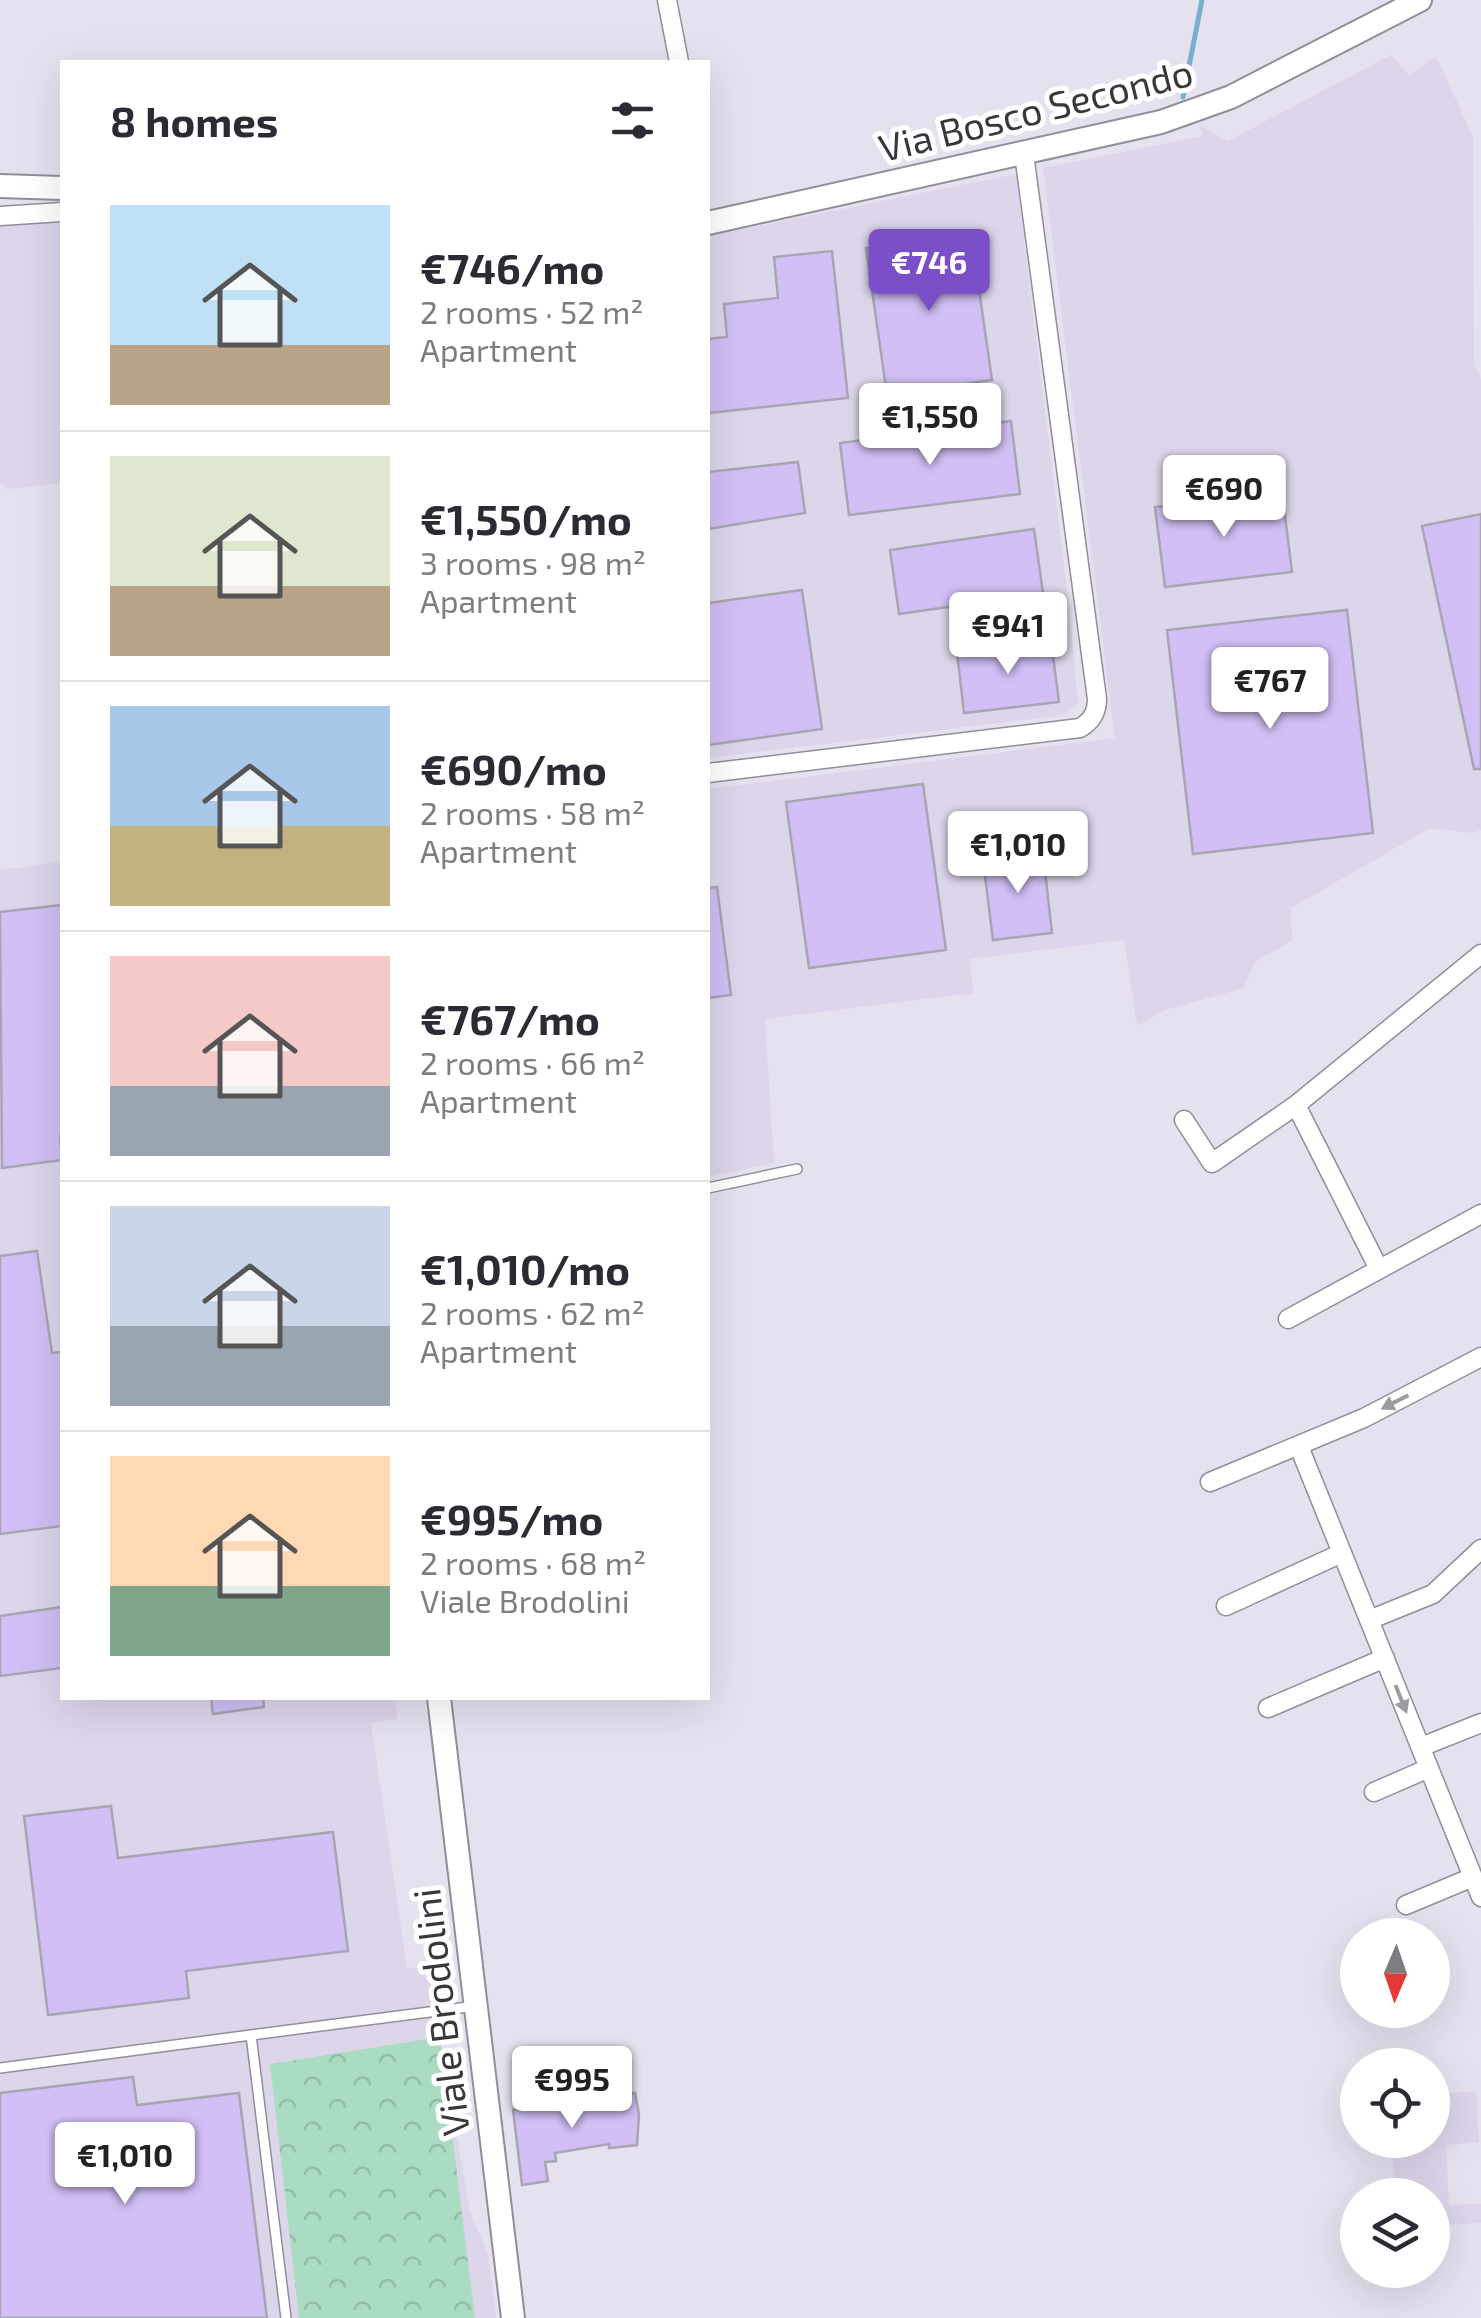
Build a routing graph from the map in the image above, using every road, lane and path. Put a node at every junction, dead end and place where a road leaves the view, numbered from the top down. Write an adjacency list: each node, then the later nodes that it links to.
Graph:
1 (667, 0): 3 (street)
2 (1420, 0): 4 (street, Via Bosco Secondo)
3 (679, 60)
4 (1024, 154): 9 (street, Via Bosco Secondo); 10 (street)
5 (0, 186): 6 (street)
6 (60, 188)
7 (60, 212): 8 (street)
8 (0, 216)
9 (710, 220)
10 (710, 773)
11 (1481, 954): 12 (street)
12 (1296, 1105): 13 (street); 17 (street)
13 (1184, 1120)
14 (797, 1169): 15 (lane)
15 (710, 1188)
16 (1481, 1214): 17 (street)
17 (1379, 1269): 18 (street)
18 (1288, 1319)
19 (1481, 1357): 20 (street, one-way to 20)
20 (1302, 1446): 21 (street); 23 (street)
21 (1210, 1482)
22 (1481, 1549): 25 (street)
23 (1342, 1553): 24 (street); 25 (street)
24 (1226, 1606)
25 (1369, 1620): 26 (street)
26 (1384, 1658): 28 (street); 30 (street, one-way to 30)
27 (439, 1700): 36 (street, Viale Brodolini)
28 (1268, 1708)
29 (1481, 1723): 30 (street)
30 (1420, 1747): 31 (street)
31 (1429, 1768): 32 (street); 33 (street)
32 (1374, 1792)
33 (1473, 1877): 34 (street); 35 (street)
34 (1481, 1897)
35 (1406, 1905)
36 (476, 2006): 37 (lane); 40 (street, Viale Brodolini)
37 (251, 2035): 38 (lane); 39 (lane)
38 (0, 2068)
39 (286, 2318)
40 (514, 2318)

